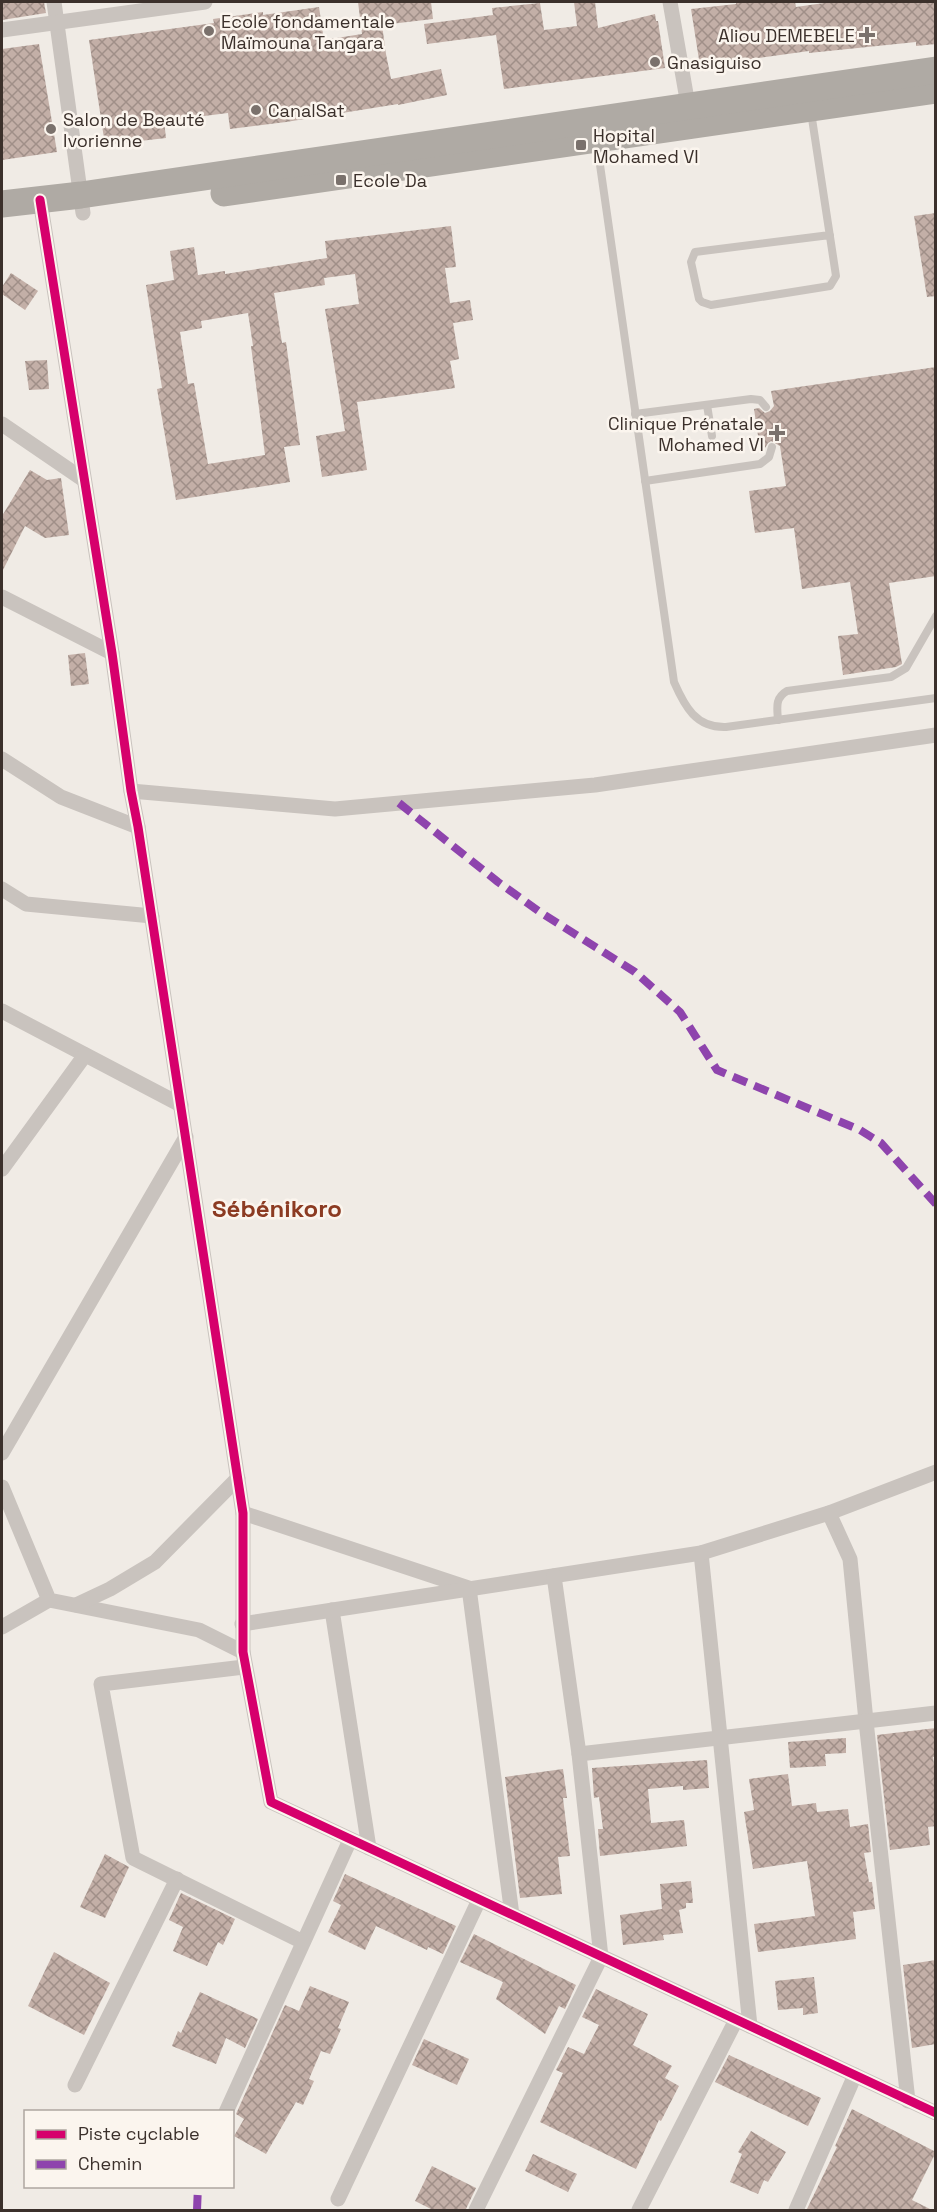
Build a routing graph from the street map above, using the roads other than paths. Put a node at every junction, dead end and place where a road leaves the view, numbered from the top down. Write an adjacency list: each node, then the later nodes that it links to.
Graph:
1 (54, 2): 6 (street)
2 (133, 2): 5 (street)
3 (205, 2): 5 (street)
4 (670, 2): 11 (street)
5 (122, 13): 6 (street)
6 (56, 22): 7 (street); 14 (street)
7 (2, 30)
8 (936, 70): 11 (highway)
9 (936, 90): 10 (highway)
10 (811, 109): 11 (highway); 17 (lane)
11 (689, 116): 12 (highway); 14 (highway)
12 (596, 140): 14 (highway); 20 (lane)
13 (2, 204): 15 (highway)
14 (82, 204): 15 (highway)
15 (41, 209): 16 (highway); 24 (street)
16 (2, 223)
17 (830, 235): 17 (lane)
18 (707, 405): 19 (lane); 20 (lane); 22 (lane)
19 (766, 407)
20 (635, 414): 25 (lane)
21 (2, 424): 24 (street)
22 (712, 436)
23 (772, 447): 25 (lane)
24 (84, 480): 28 (street)
25 (645, 481): 30 (lane)
26 (2, 597): 28 (street)
27 (936, 616): 30 (lane)
28 (112, 653): 33 (street)
29 (936, 698): 30 (lane)
30 (778, 720)
31 (936, 735): 33 (street)
32 (2, 759): 34 (street)
33 (131, 791): 34 (street)
34 (138, 826): 36 (street)
35 (2, 889): 36 (street)
36 (152, 916): 39 (street)
37 (2, 1011): 38 (street)
38 (85, 1055): 39 (street); 41 (street)
39 (181, 1104): 40 (street)
40 (186, 1137): 42 (street); 44 (street)
41 (2, 1169)
42 (2, 1453)
43 (936, 1472): 47 (street)
44 (238, 1478): 46 (street); 52 (street)
45 (2, 1487): 51 (street)
46 (243, 1513): 50 (street); 54 (street)
47 (829, 1513): 48 (street); 58 (street)
48 (701, 1553): 49 (street); 59 (street)
49 (554, 1575): 50 (street); 60 (street)
50 (469, 1588): 53 (street); 65 (street)
51 (49, 1600): 52 (street); 55 (street)
52 (76, 1605): 56 (street)
53 (332, 1610): 54 (street); 62 (street)
54 (242, 1623): 56 (street)
55 (2, 1627)
56 (243, 1660): 61 (street); 63 (street)
57 (936, 1713): 58 (street)
58 (866, 1721): 59 (street); 71 (street)
59 (721, 1738): 60 (street); 68 (street)
60 (579, 1754): 67 (street)
61 (350, 1839): 62 (street); 66 (street)
62 (369, 1848): 64 (street)
63 (177, 1879): 66 (street); 70 (street)
64 (479, 1900): 65 (street); 74 (street)
65 (512, 1915): 67 (street)
66 (303, 1942): 72 (street)
67 (601, 1957): 68 (street); 75 (street)
68 (743, 2023): 69 (street); 76 (street)
69 (855, 2075): 71 (street); 77 (street)
70 (75, 2085)
71 (908, 2101): 73 (street)
72 (227, 2110)
73 (936, 2113)
74 (338, 2199)
75 (476, 2211)
76 (639, 2211)
77 (796, 2211)

